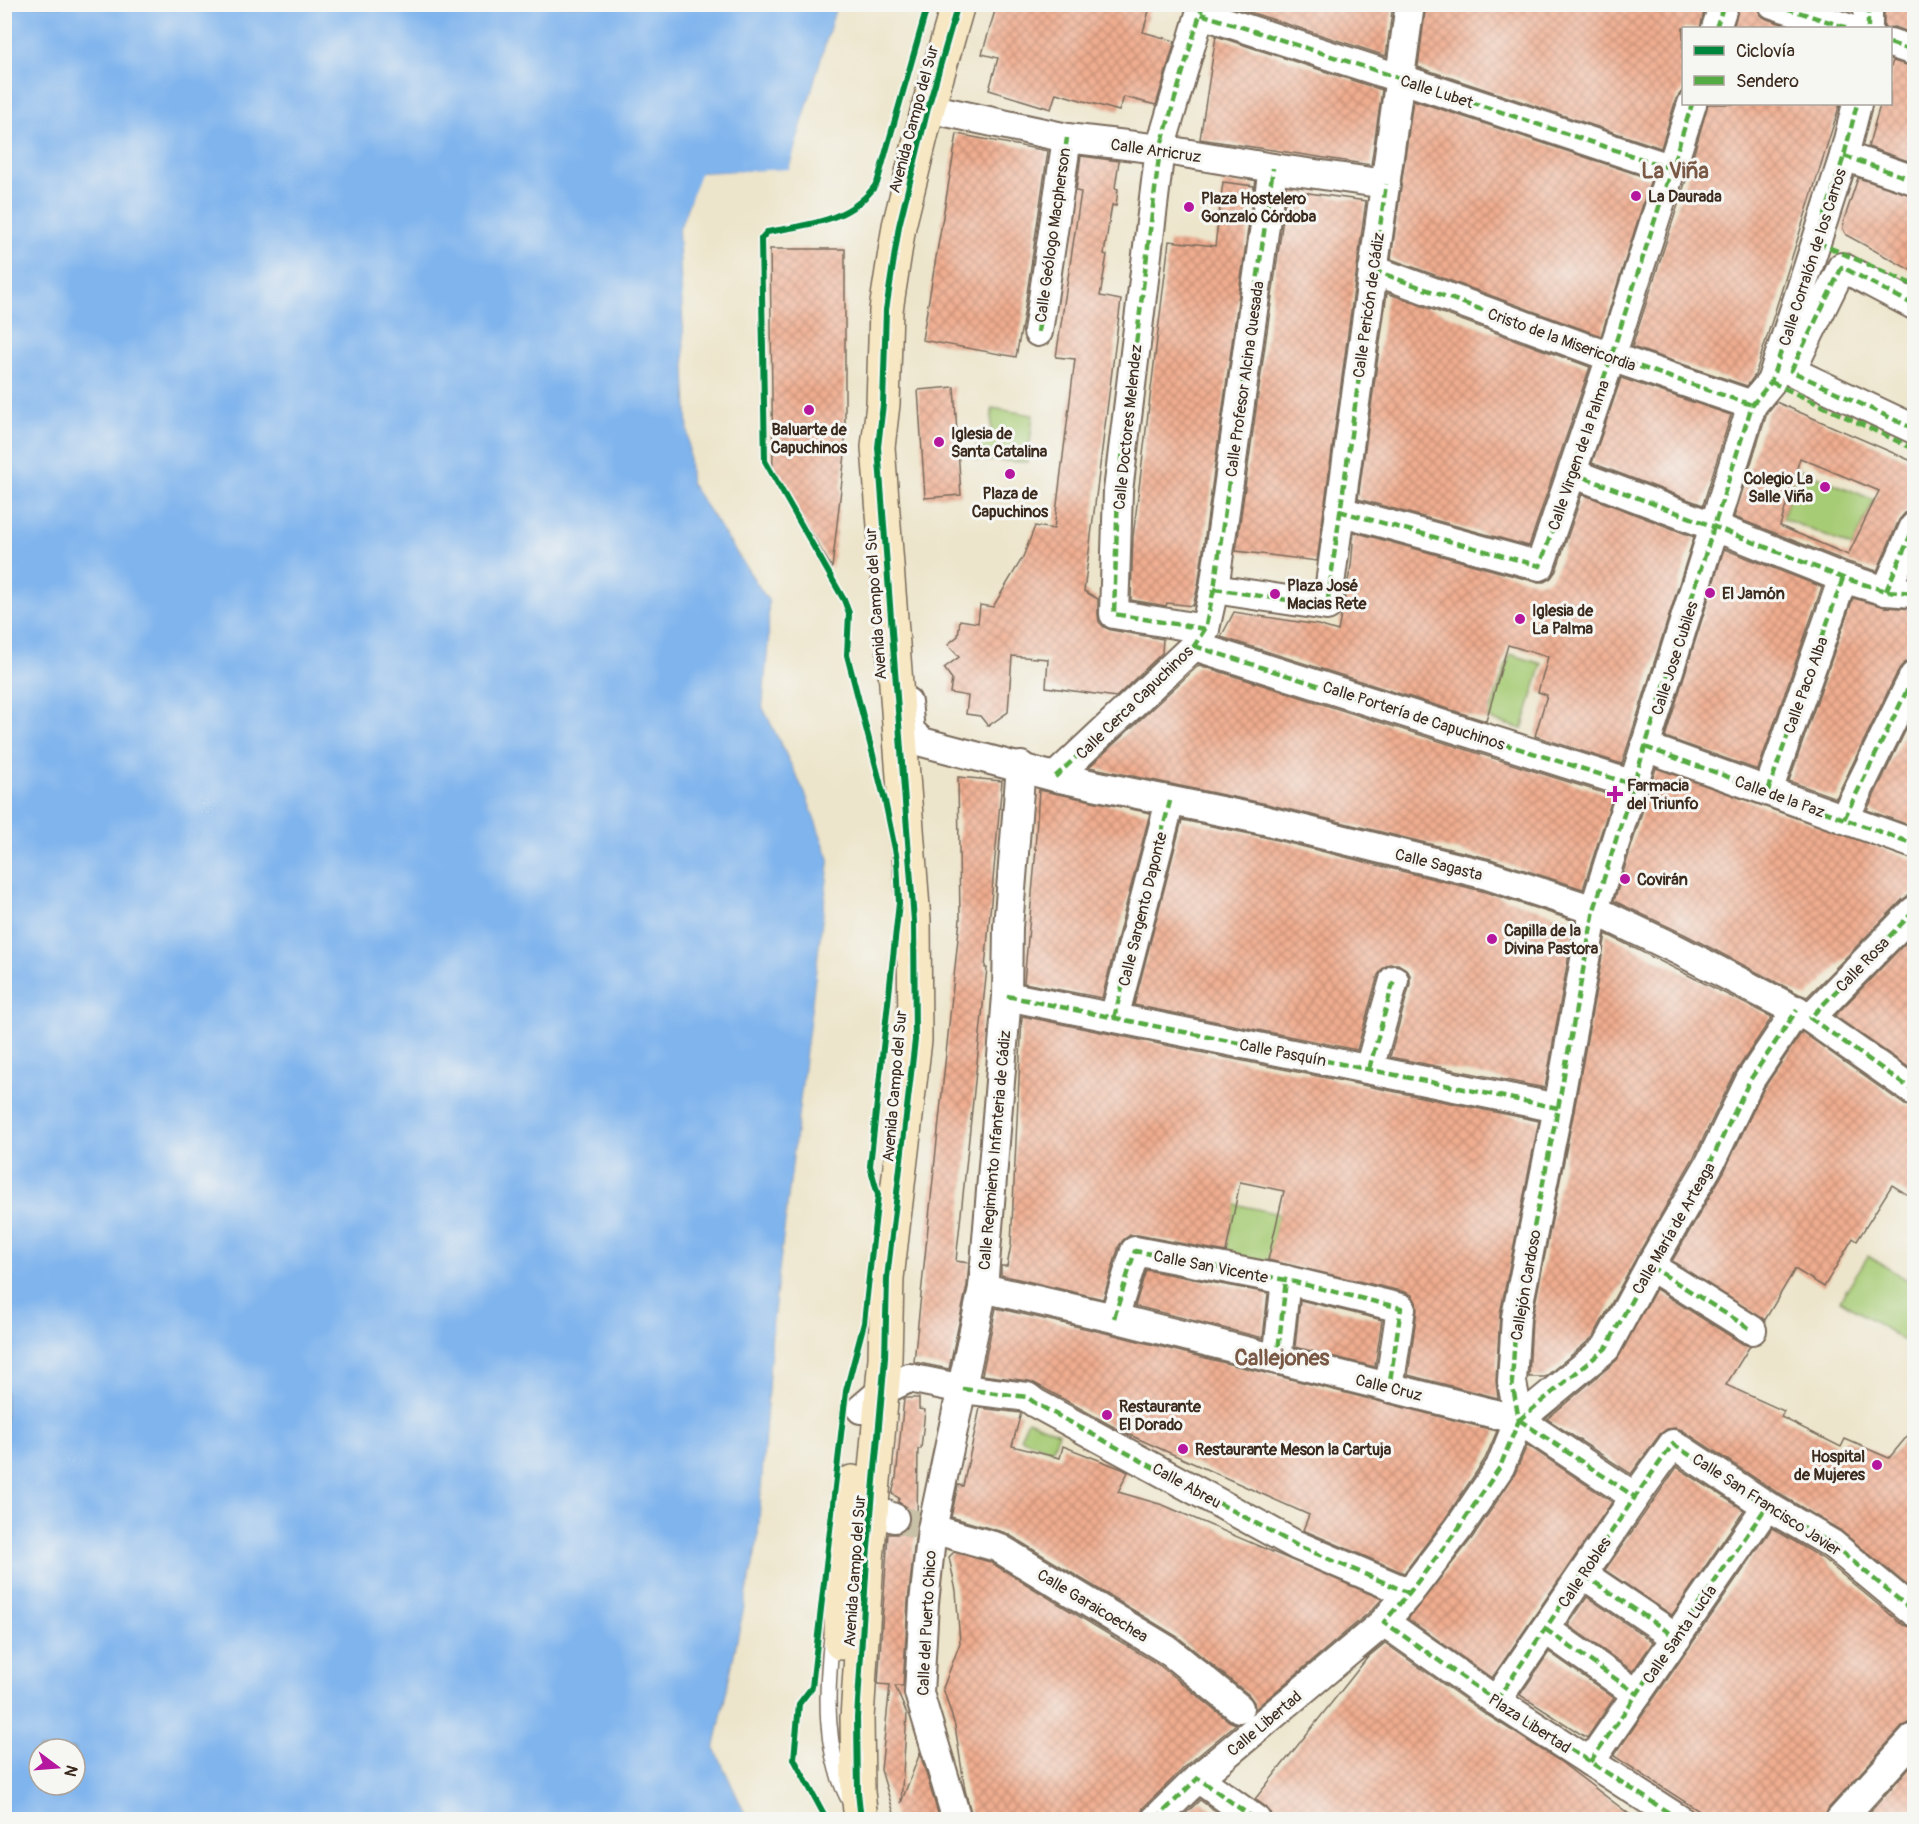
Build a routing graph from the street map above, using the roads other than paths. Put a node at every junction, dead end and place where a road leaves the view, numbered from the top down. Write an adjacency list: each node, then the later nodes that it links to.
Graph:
1 (958, 4): 15 (street, Avenida Campo del Sur)
2 (1410, 4): 12 (street, Calle Pericón de Cádiz)
3 (1724, 4): 7 (street)
4 (1773, 4): 8 (street)
5 (1868, 4): 9 (street)
6 (1202, 10): 12 (street, Calle Lubet); 17 (street)
7 (1716, 27)
8 (1845, 27)
9 (1868, 27)
10 (1892, 44): 11 (street)
11 (1914, 51)
12 (1399, 78): 20 (street, Calle Lubet); 22 (street, Calle Pericón de Cádiz)
13 (1692, 105): 20 (street, Calle Virgen de la Palma)
14 (1857, 105): 18 (street, Calle Corralón de los Carros)
15 (928, 108): 16 (street, Calle Arricruz); 30 (street, Avenida Campo del Sur)
16 (1066, 138): 17 (street, Calle Arricruz); 27 (street, Calle Geólogo Macpherson)
17 (1160, 149): 19 (street, Calle Arricruz); 43 (street, Calle Doctores Melendez)
18 (1844, 156): 21 (street); 23 (street, Calle Corralón de los Carros)
19 (1272, 168): 22 (street, Calle Arricruz); 39 (street, Calle Profesor Alcina Quesada)
20 (1672, 169): 28 (street, Calle Virgen de la Palma)
21 (1914, 180)
22 (1386, 184): 24 (street, Calle Pericón de Cádiz)
23 (1816, 242): 25 (street); 29 (street, Calle Corralón de los Carros)
24 (1372, 270): 28 (street, Cristo de la Misericordia); 35 (street, Calle Pericón de Cádiz)
25 (1914, 285)
26 (1914, 305): 32 (street)
27 (1038, 332)
28 (1611, 357): 31 (street, Cristo de la Misericordia); 34 (street, Calle Virgen de la Palma)
29 (1771, 382): 31 (street, Calle Corralón de los Carros); 33 (street)
30 (883, 404): 42 (street, Avenida Campo del Sur); 45 (street, Avenida Campo del Sur)
31 (1752, 405): 36 (street, Calle Jose Cubiles)
32 (1914, 429)
33 (1914, 449)
34 (1572, 474): 35 (street, Calle Virgen de la Palma); 36 (street)
35 (1339, 511): 39 (street, Calle Pericón de Cádiz)
36 (1715, 527): 38 (street); 46 (street, Calle Jose Cubiles)
37 (1914, 527): 40 (street)
38 (1843, 578): 40 (street); 50 (street, Calle Paco Alba)
39 (1215, 589): 43 (street, Calle Cerca Capuchinos)
40 (1886, 591): 41 (street)
41 (1914, 593)
42 (890, 622): 45 (street); 60 (street, Avenida Campo del Sur)
43 (1199, 638): 48 (street, Calle Cerca Capuchinos); 49 (street, Calle Portería de Capuchinos)
44 (1914, 676): 52 (street)
45 (922, 742): 47 (street, Calle Sagasta); 60 (street, Avenida Campo del Sur)
46 (1645, 747): 49 (street, Calle Jose Cubiles); 50 (street, Calle de la Paz)
47 (1021, 766): 48 (street, Calle Sagasta); 57 (street, Calle Regimiento Infanteria de Cádiz)
48 (1055, 777): 51 (street, Calle Sagasta)
49 (1634, 785): 54 (street, Calle Jose Cubiles)
50 (1767, 791): 52 (street, Calle de la Paz)
51 (1170, 801): 54 (street, Calle Sagasta); 59 (street, Calle Sargento Daponte)
52 (1844, 819): 53 (street, Calle de la Paz)
53 (1914, 844)
54 (1594, 910): 58 (street, Calle Sagasta); 63 (street, Callejón Cardoso)
55 (1914, 911): 58 (street, Calle Rosa)
56 (1394, 980): 61 (street)
57 (1007, 996): 59 (street, Calle Pasquín); 67 (street, Calle Regimiento Infanteria de Cádiz)
58 (1804, 1014): 62 (street, Calle Sagasta); 64 (street, Calle María de Arteaga)
59 (1114, 1018): 61 (street, Calle Pasquín)
60 (915, 1040): 65 (street, Avenida Campo del Sur)
61 (1369, 1069): 63 (street, Calle Pasquín)
62 (1914, 1091)
63 (1558, 1108): 74 (street, Callejón Cardoso)
64 (1650, 1266): 69 (street); 74 (street, Calle María de Arteaga)
65 (887, 1278): 73 (street, Avenida Campo del Sur); 73 (street, Avenida Campo del Sur)
66 (1286, 1280): 68 (street, Calle San Vicente); 70 (street, Calle San Vicente); 71 (street, Calle San Vicente)
67 (983, 1288): 68 (street, Calle Cruz); 72 (street, Calle Regimiento Infanteria de Cádiz)
68 (1114, 1318): 70 (street, Calle Cruz)
69 (1752, 1330)
70 (1277, 1360): 71 (street, Calle Cruz)
71 (1389, 1388): 74 (street, Calle Cruz)
72 (963, 1389): 73 (street, Calle Abreu); 78 (street, Calle Regimiento Infanteria de Cádiz); 80 (street, Calle Abreu)
73 (880, 1391): 91 (street, Avenida Campo del Sur); 91 (street, Avenida Campo del Sur)
74 (1518, 1420): 76 (street, Calle Cruz); 80 (street, Callejón Cardoso)
75 (1673, 1444): 76 (street, Calle Robles); 77 (street, Calle San Francisco Javier)
76 (1635, 1497): 79 (street, Calle Robles)
77 (1767, 1506): 81 (street, Calle San Francisco Javier); 84 (street, Calle Santa Lucía)
78 (932, 1528): 87 (street, Calle Garaicoechea); 92 (street, Calle del Puerto Chico)
79 (1584, 1575): 83 (street, Calle Robles); 84 (street)
80 (1409, 1593): 82 (street, Callejón Cardoso)
81 (1914, 1612)
82 (1384, 1622): 86 (street, Plaza Libertad); 90 (street, Calle Libertad)
83 (1545, 1629): 85 (street); 86 (street, Calle Robles)
84 (1677, 1638): 85 (street, Calle Santa Lucía)
85 (1637, 1694): 89 (street, Calle Santa Lucía)
86 (1497, 1701): 89 (street, Plaza Libertad)
87 (1239, 1708)
88 (1914, 1738): 96 (street)
89 (1590, 1762): 95 (street, Plaza Libertad)
90 (1198, 1778): 93 (street, Calle Libertad); 94 (street)
91 (860, 1810)
92 (957, 1820)
93 (1155, 1820)
94 (1256, 1820)
95 (1680, 1820)
96 (1840, 1820)

